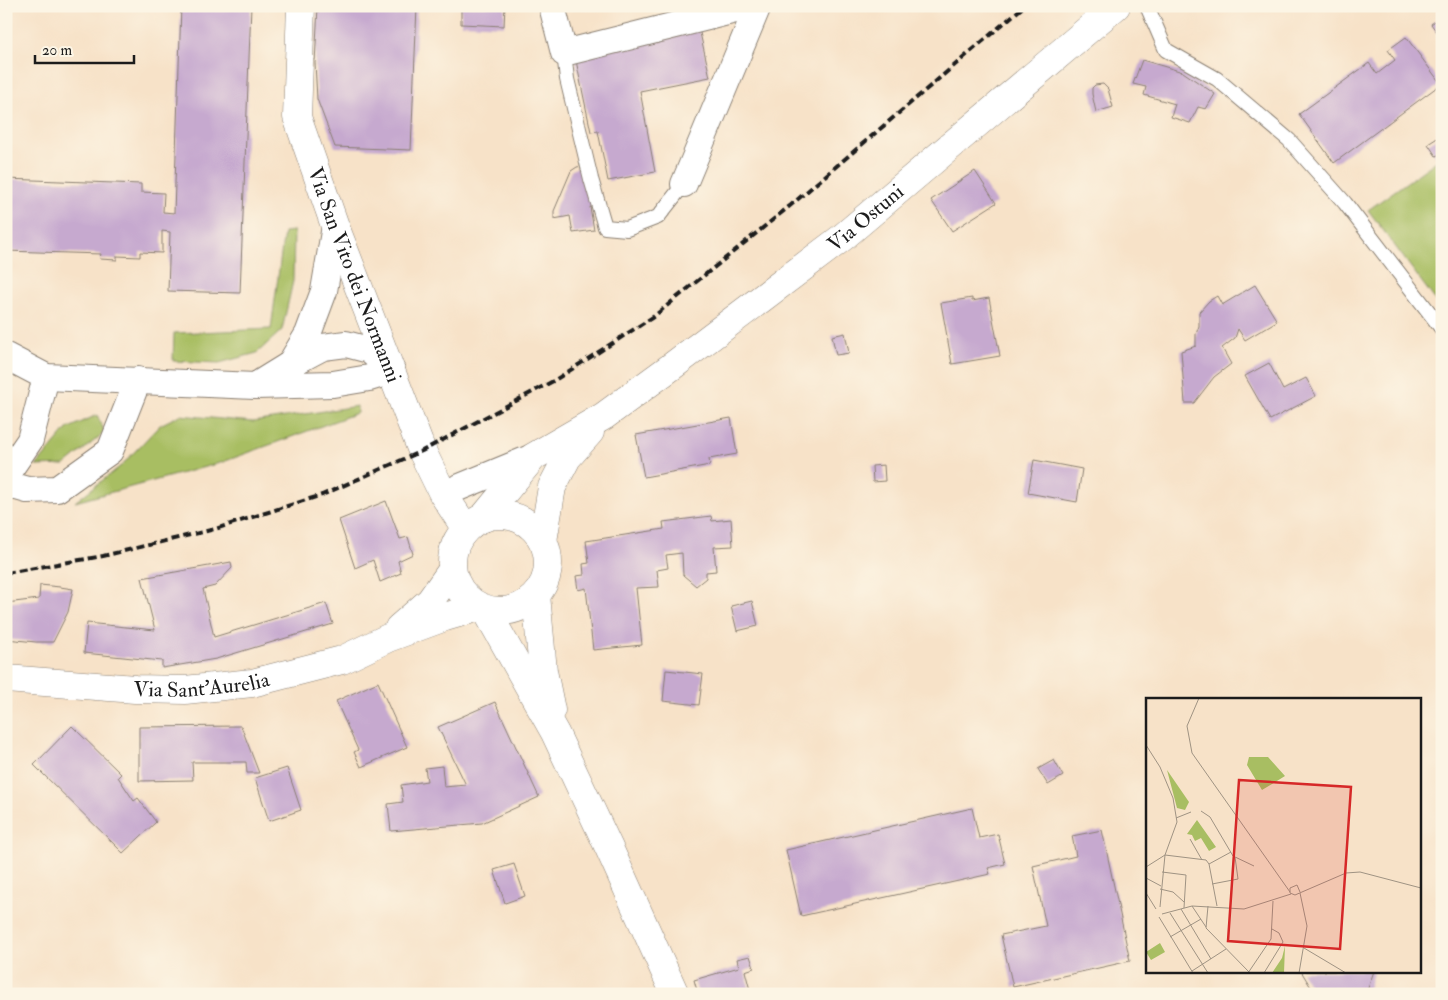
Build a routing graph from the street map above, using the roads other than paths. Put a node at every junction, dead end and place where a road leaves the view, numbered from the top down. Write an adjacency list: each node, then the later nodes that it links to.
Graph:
1 (301, 6): 9 (main road, Via San Vito dei Normanni)
2 (552, 6): 7 (street)
3 (752, 6): 7 (street)
4 (758, 6): 8 (street)
5 (1116, 6): 17 (main road, Via Ostuni)
6 (1147, 6): 10 (lane)
7 (564, 53): 8 (lane)
8 (684, 184)
9 (335, 226): 12 (street); 13 (main road, Via San Vito dei Normanni)
10 (1442, 329)
11 (6, 356): 14 (street)
12 (289, 365): 13 (street); 16 (street)
13 (392, 371): 16 (street); 21 (main road, Via San Vito dei Normanni)
14 (46, 377): 15 (street); 19 (street)
15 (138, 380): 16 (street); 20 (street)
16 (255, 386)
17 (604, 416): 18 (main road); 23 (main road)
18 (533, 457): 21 (street); 22 (main road)
19 (6, 475)
20 (6, 484)
21 (443, 494): 22 (main road, Via San Vito dei Normanni)
22 (474, 524): 23 (main road); 24 (main road)
23 (543, 541): 25 (main road)
24 (452, 570): 26 (main road); 27 (main road)
25 (536, 595): 26 (main road); 29 (main road)
26 (483, 608): 27 (main road); 29 (main road)
27 (388, 638): 28 (main road, Via Sant'Aurelia)
28 (6, 679)
29 (555, 733): 30 (main road)
30 (675, 994)

